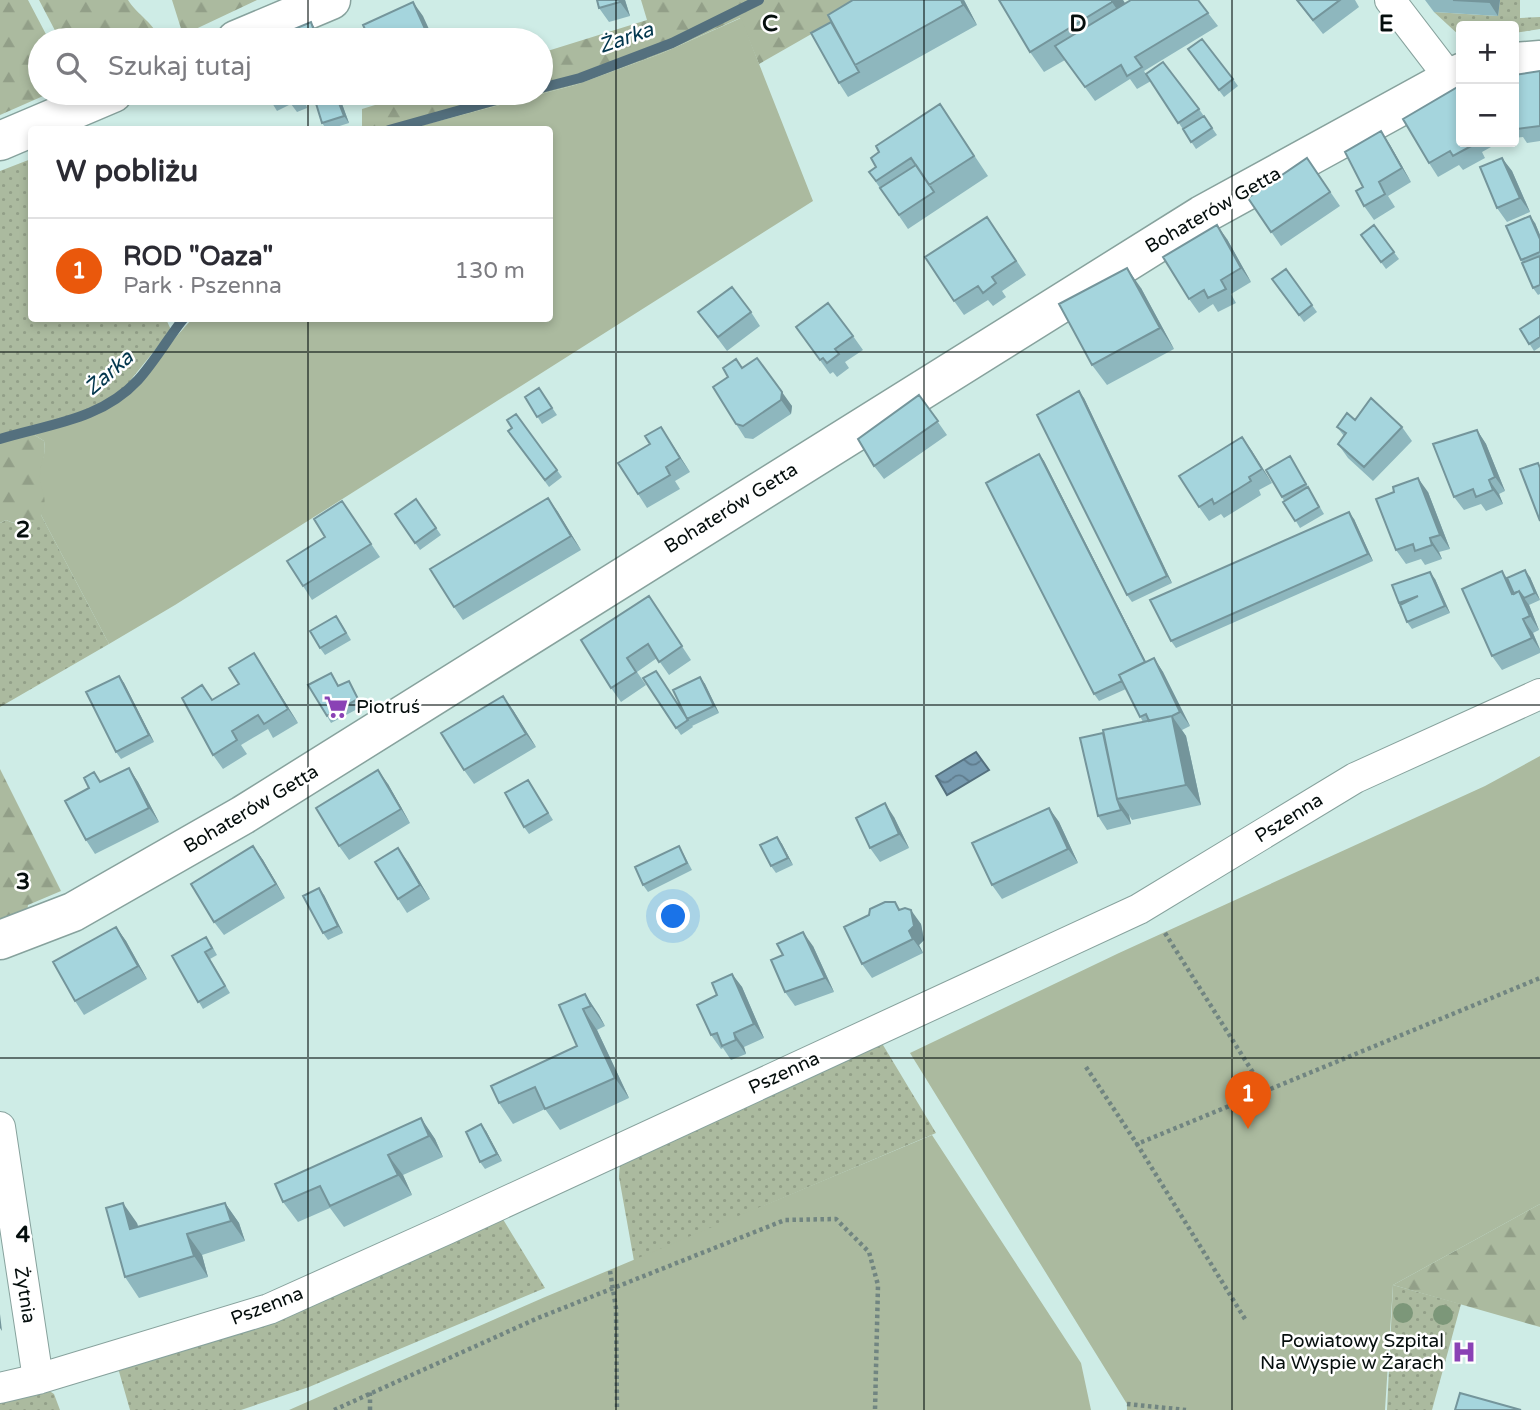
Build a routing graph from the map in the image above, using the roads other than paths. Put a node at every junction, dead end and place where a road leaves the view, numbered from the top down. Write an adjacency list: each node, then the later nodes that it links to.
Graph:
1 (331, 0): 3 (street)
2 (1390, 0): 6 (street)
3 (264, 28)
4 (1540, 60): 5 (street)
5 (1519, 62)
6 (1455, 75): 12 (street, Bohaterów Getta)
7 (85, 105): 8 (street)
8 (35, 126)
9 (28, 129): 10 (street)
10 (0, 141)
11 (1540, 694): 14 (street, Pszenna)
12 (0, 940)
13 (0, 1127): 14 (street, Żytnia)
14 (38, 1379): 15 (street, Pszenna)
15 (0, 1388)

